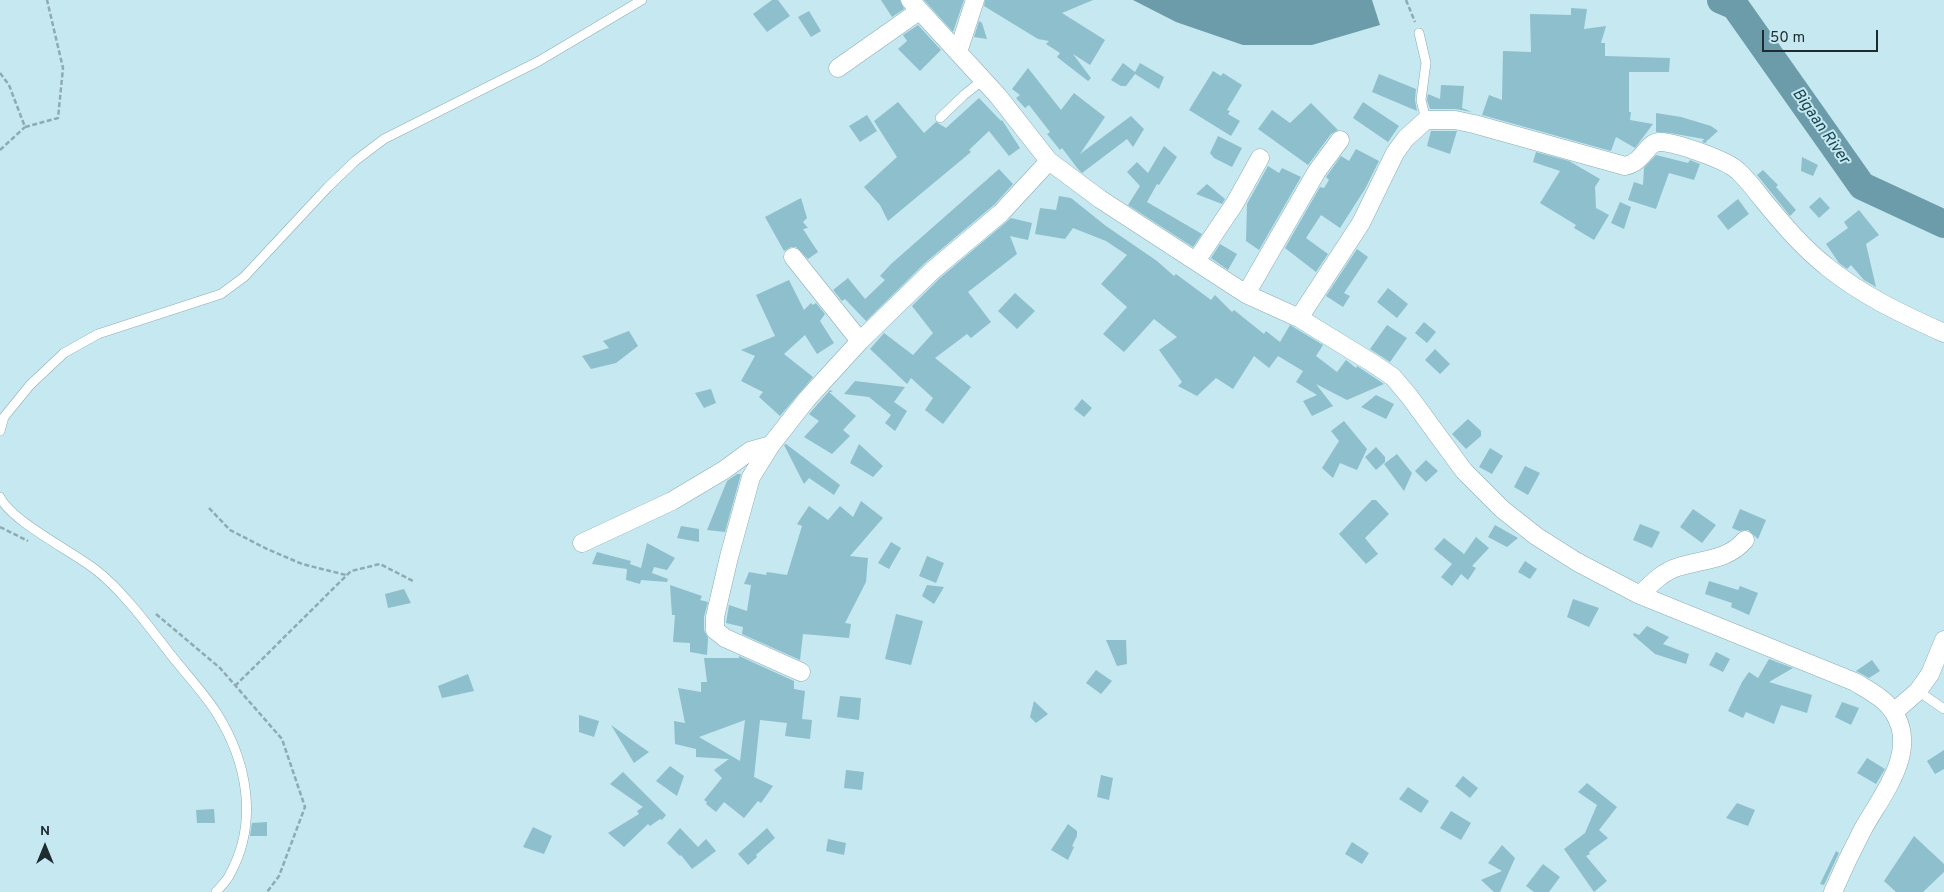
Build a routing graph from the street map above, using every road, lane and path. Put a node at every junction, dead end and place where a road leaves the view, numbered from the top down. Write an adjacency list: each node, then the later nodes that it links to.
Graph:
1 (47, 0): 13 (path)
2 (642, 0): 24 (lane)
3 (975, 0): 7 (street)
4 (1406, 0): 6 (path)
5 (914, 5): 7 (street); 8 (street)
6 (1418, 33): 12 (lane)
7 (958, 52): 10 (street)
8 (838, 68)
9 (0, 73): 13 (path)
10 (984, 79): 11 (lane); 17 (street)
11 (940, 118)
12 (1426, 120): 21 (street); 22 (street)
13 (25, 127): 15 (path)
14 (1340, 140): 20 (street)
15 (0, 150)
16 (1260, 158): 19 (street)
17 (1049, 161): 19 (street); 23 (street)
18 (793, 257): 23 (street)
19 (1196, 261): 20 (street)
20 (1246, 294): 21 (street)
21 (1299, 318): 32 (street)
22 (1944, 333)
23 (860, 341): 25 (street)
24 (0, 431)
25 (771, 445): 29 (street); 34 (street)
26 (0, 497): 39 (lane)
27 (209, 508): 30 (path)
28 (1745, 540): 32 (street)
29 (582, 543)
30 (347, 575): 31 (path); 35 (path)
31 (413, 581)
32 (1640, 595): 38 (street)
33 (1944, 640): 36 (street)
34 (801, 672)
35 (235, 686)
36 (1918, 691): 37 (lane); 38 (street)
37 (1944, 709)
38 (1894, 712): 40 (street)
39 (216, 892)
40 (1833, 892)

